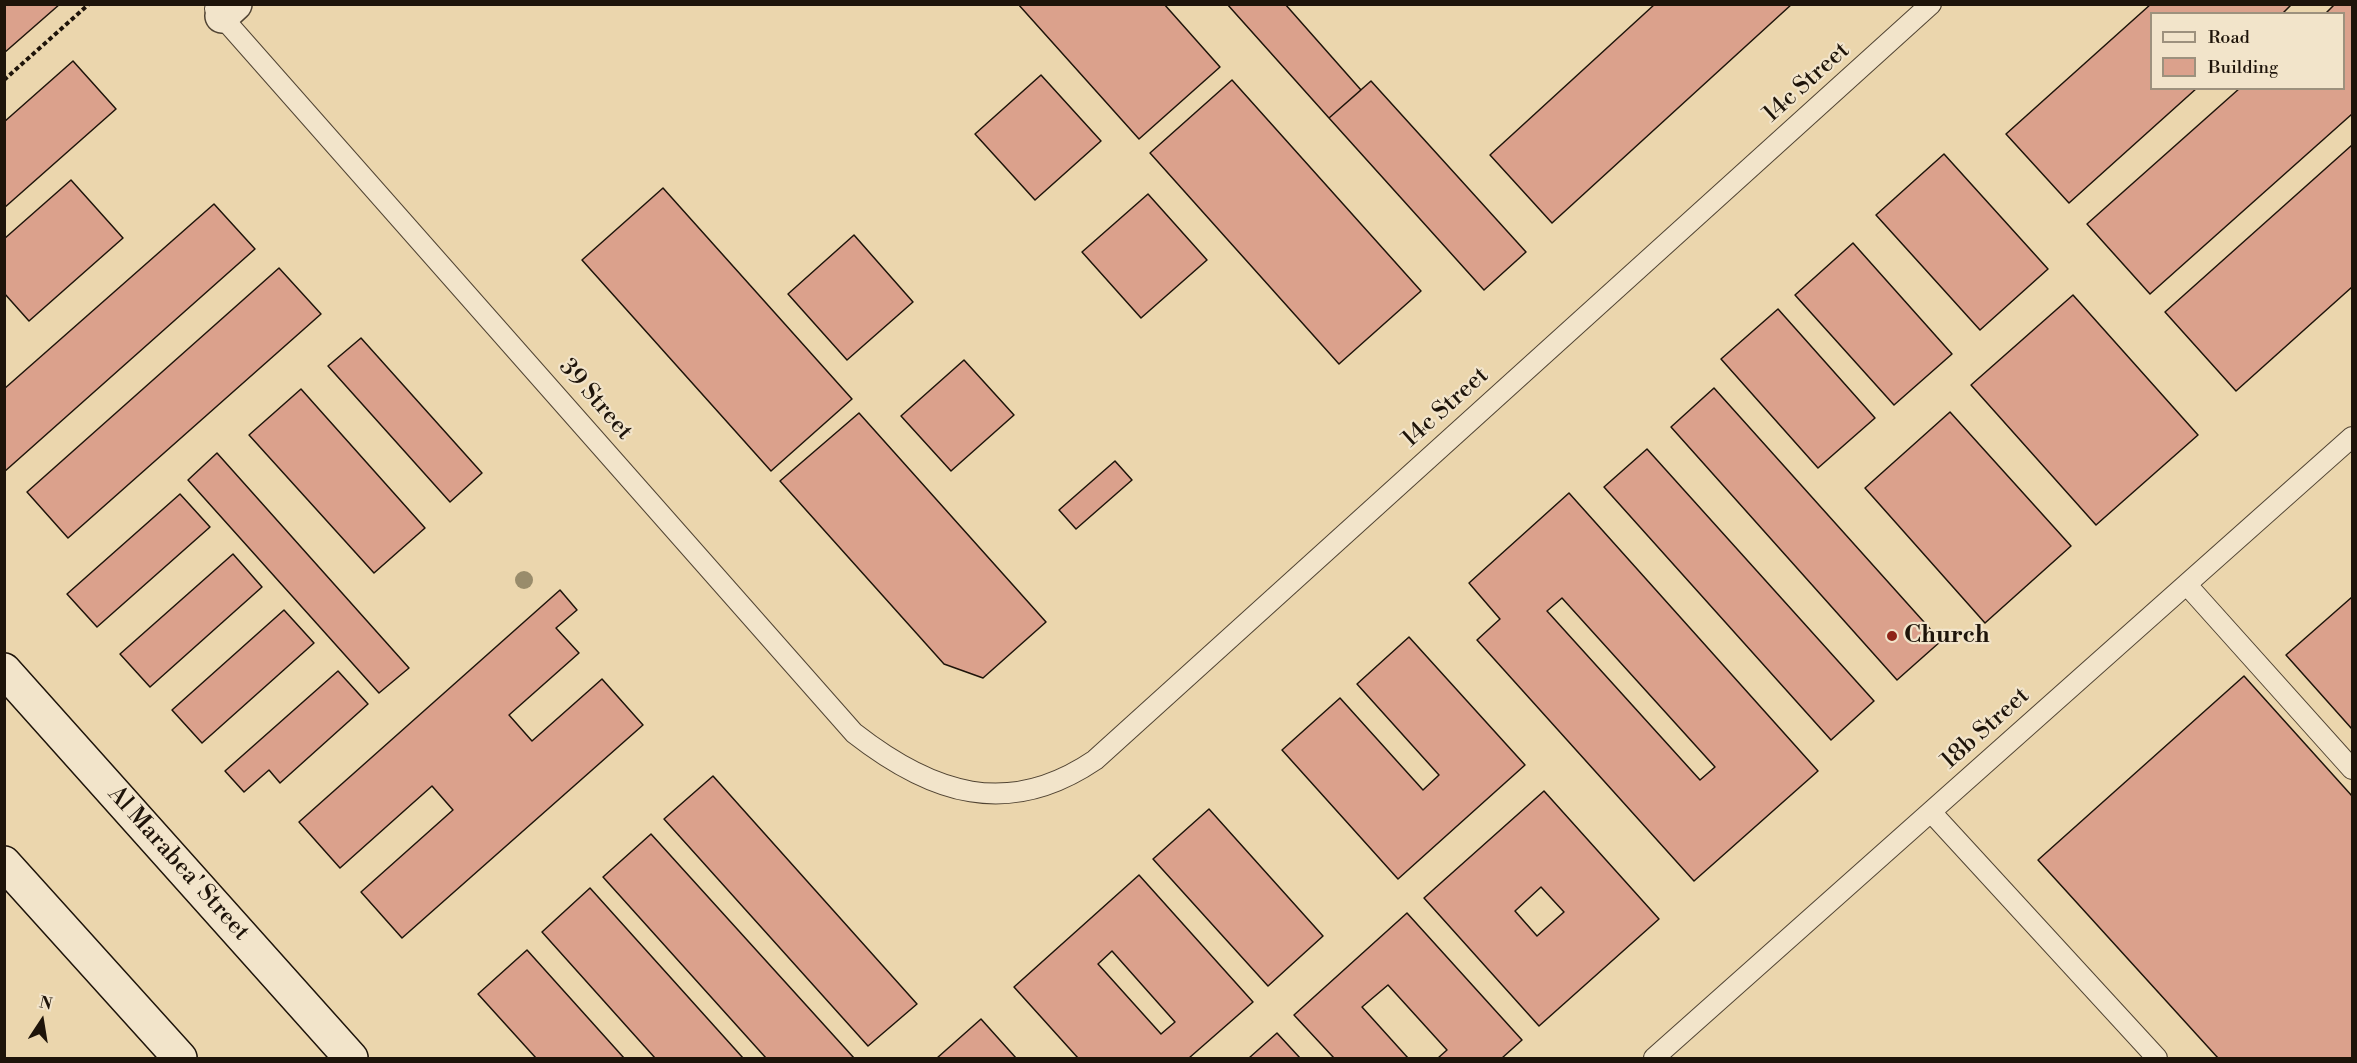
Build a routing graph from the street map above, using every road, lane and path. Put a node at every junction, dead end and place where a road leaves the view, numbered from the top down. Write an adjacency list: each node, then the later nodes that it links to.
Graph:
1 (89, 4): 4 (path)
2 (1931, 4): 9 (lane, 14c Street)
3 (223, 8): 9 (lane, 39 Street)
4 (4, 80)
5 (2352, 437): 6 (lane, 18b Street)
6 (2187, 585): 8 (lane); 10 (lane, 18b Street)
7 (4, 670): 13 (main road, Al Marabea' Street)
8 (2352, 769)
9 (969, 791)
10 (1931, 812): 14 (lane, 18b Street); 15 (lane)
11 (4, 863): 12 (main road)
12 (180, 1059)
13 (351, 1059)
14 (1654, 1059)
15 (2157, 1059)

